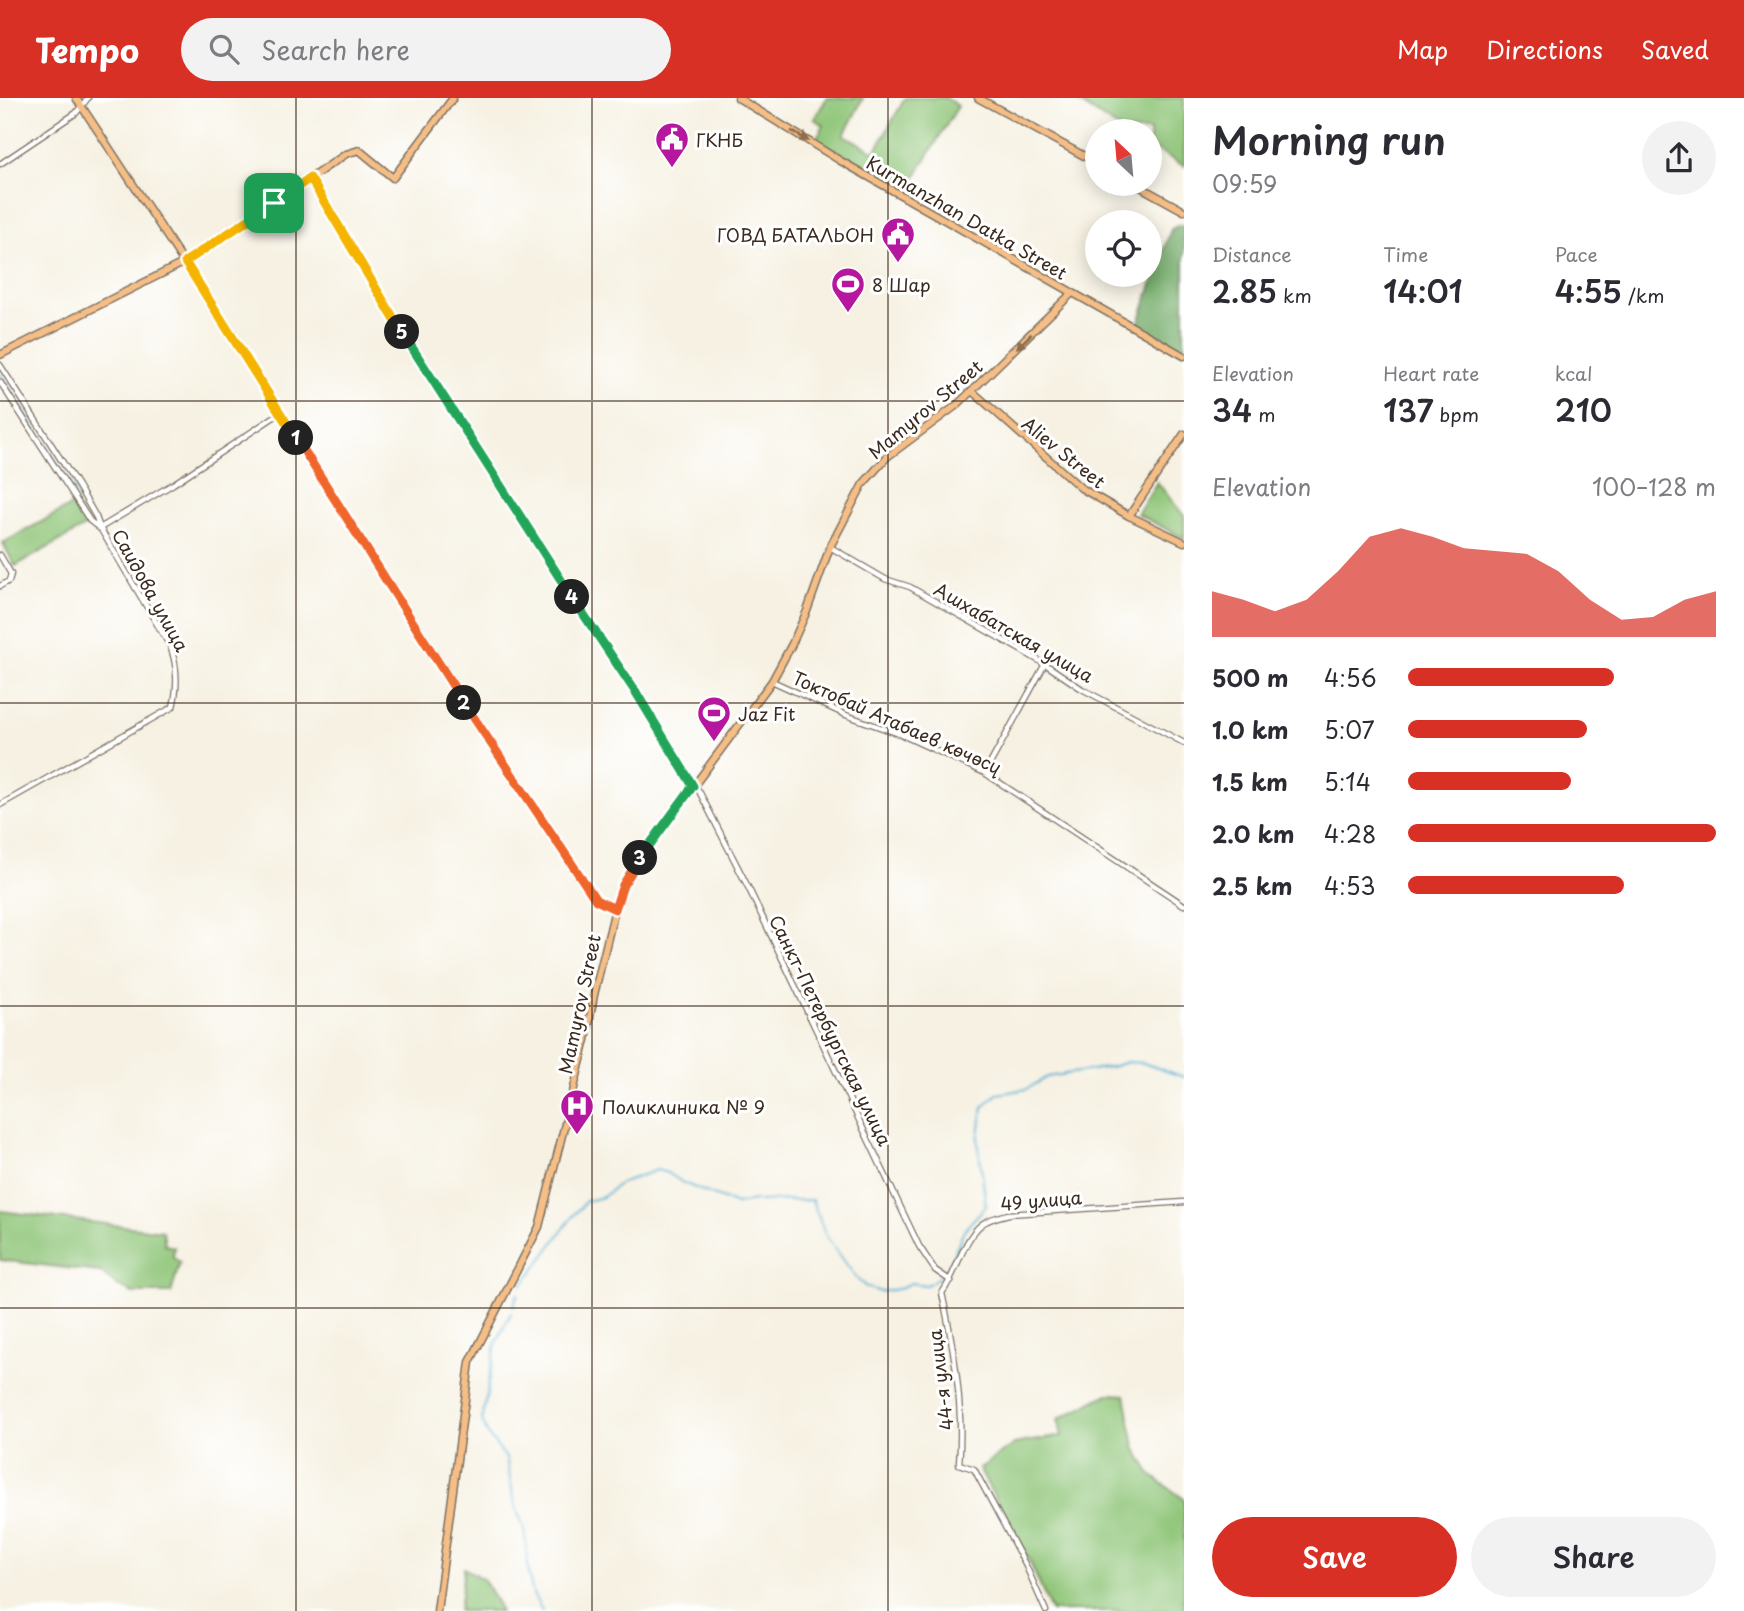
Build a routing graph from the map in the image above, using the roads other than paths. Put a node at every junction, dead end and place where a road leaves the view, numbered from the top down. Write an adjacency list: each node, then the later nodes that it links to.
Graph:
1 (76, 98): 6 (main road)
2 (88, 98): 6 (street)
3 (453, 98): 9 (main road)
4 (738, 98): 13 (main road, Kurmanzhan Datka Street, one-way to 13)
5 (978, 98): 7 (main road)
6 (81, 106): 8 (street); 12 (main road)
7 (1085, 156)
8 (0, 164)
9 (310, 178): 12 (main road); 31 (street, Санкт-Петербургская улица)
10 (1157, 196): 11 (main road)
11 (1184, 211)
12 (185, 262): 14 (main road); 19 (main road)
13 (1072, 293): 15 (main road, Kurmanzhan Datka Street); 18 (main road, Mamyrov Street, one-way to 18)
14 (0, 355)
15 (1184, 356)
16 (0, 365): 22 (street, Саидова улица)
17 (0, 382): 22 (street, Саидова улица)
18 (972, 391): 21 (main road, Aliev Street); 24 (main road, Mamyrov Street)
19 (280, 413): 22 (street); 34 (main road)
20 (1184, 434): 21 (main road)
21 (1129, 516): 23 (main road, Aliev Street)
22 (100, 528): 32 (street, Саидова улица)
23 (1184, 542)
24 (830, 547): 27 (street, Ашхабатская улица); 28 (main road, Mamyrov Street)
25 (0, 555): 26 (street)
26 (0, 586)
27 (1045, 664): 29 (street, Ашхабатская улица); 30 (street)
28 (772, 681): 30 (street, Токтобай Атабаев көчөсү); 31 (main road, Mamyrov Street)
29 (1184, 743)
30 (985, 773): 33 (street, Токтобай Атабаев көчөсү)
31 (693, 786): 34 (main road, Mamyrov Street); 36 (street, Санкт-Петербургская улица)
32 (0, 805)
33 (1184, 905)
34 (615, 909): 38 (main road, Mamyrov Street)
35 (1184, 1202): 36 (street, 49 улица)
36 (951, 1281): 37 (street, 49 улица)
37 (942, 1293): 39 (street, 44-я улица)
38 (437, 1611)
39 (1046, 1611)

